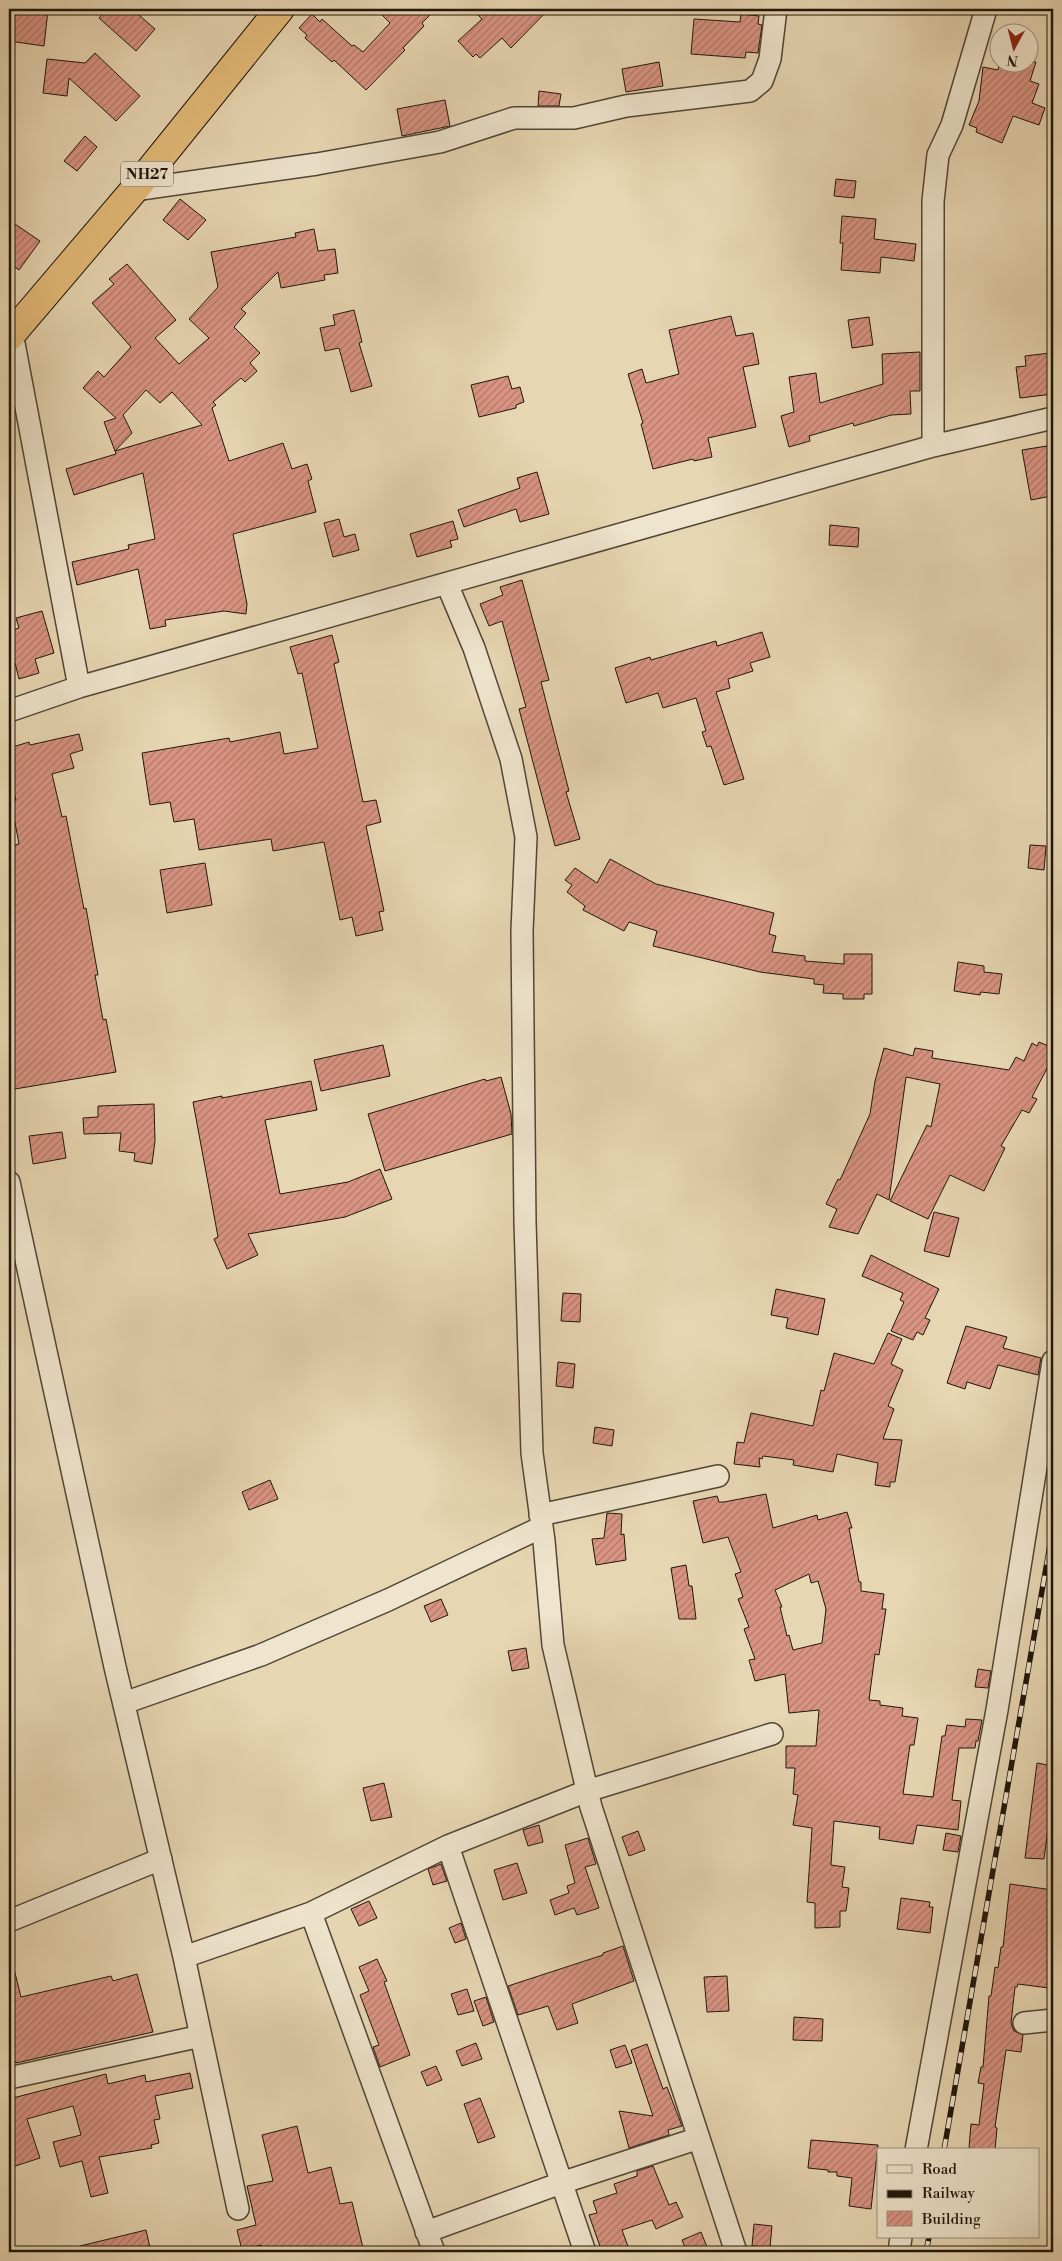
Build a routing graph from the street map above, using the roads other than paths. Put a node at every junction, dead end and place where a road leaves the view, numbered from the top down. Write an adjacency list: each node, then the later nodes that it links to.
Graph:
1 (280, 9): 4 (highway, NH27)
2 (776, 9): 4 (street)
3 (986, 9): 7 (street)
4 (134, 190): 5 (highway, NH27)
5 (10, 335): 9 (street)
6 (1053, 418): 7 (street)
7 (933, 446): 8 (street)
8 (447, 584): 9 (street); 14 (street)
9 (79, 687): 10 (street)
10 (9, 711)
11 (9, 1182): 15 (street)
12 (1053, 1362): 28 (street)
13 (718, 1476): 14 (street)
14 (541, 1521): 15 (street); 17 (street)
15 (124, 1703): 19 (street)
16 (772, 1734): 17 (street)
17 (587, 1791): 18 (street); 27 (street)
18 (448, 1846): 20 (street); 29 (street)
19 (161, 1859): 21 (street); 22 (street)
20 (312, 1913): 22 (street); 31 (street)
21 (9, 1921)
22 (184, 1957): 25 (street)
23 (1053, 2020): 24 (street)
24 (1024, 2023)
25 (201, 2036): 26 (street); 30 (street)
26 (9, 2078)
27 (698, 2138): 29 (street); 35 (street)
28 (916, 2148)
29 (561, 2183): 31 (street); 34 (street)
30 (238, 2210)
31 (426, 2232): 33 (street)
32 (901, 2238): 36 (street)
33 (434, 2252)
34 (585, 2252)
35 (736, 2252)
36 (899, 2252)

